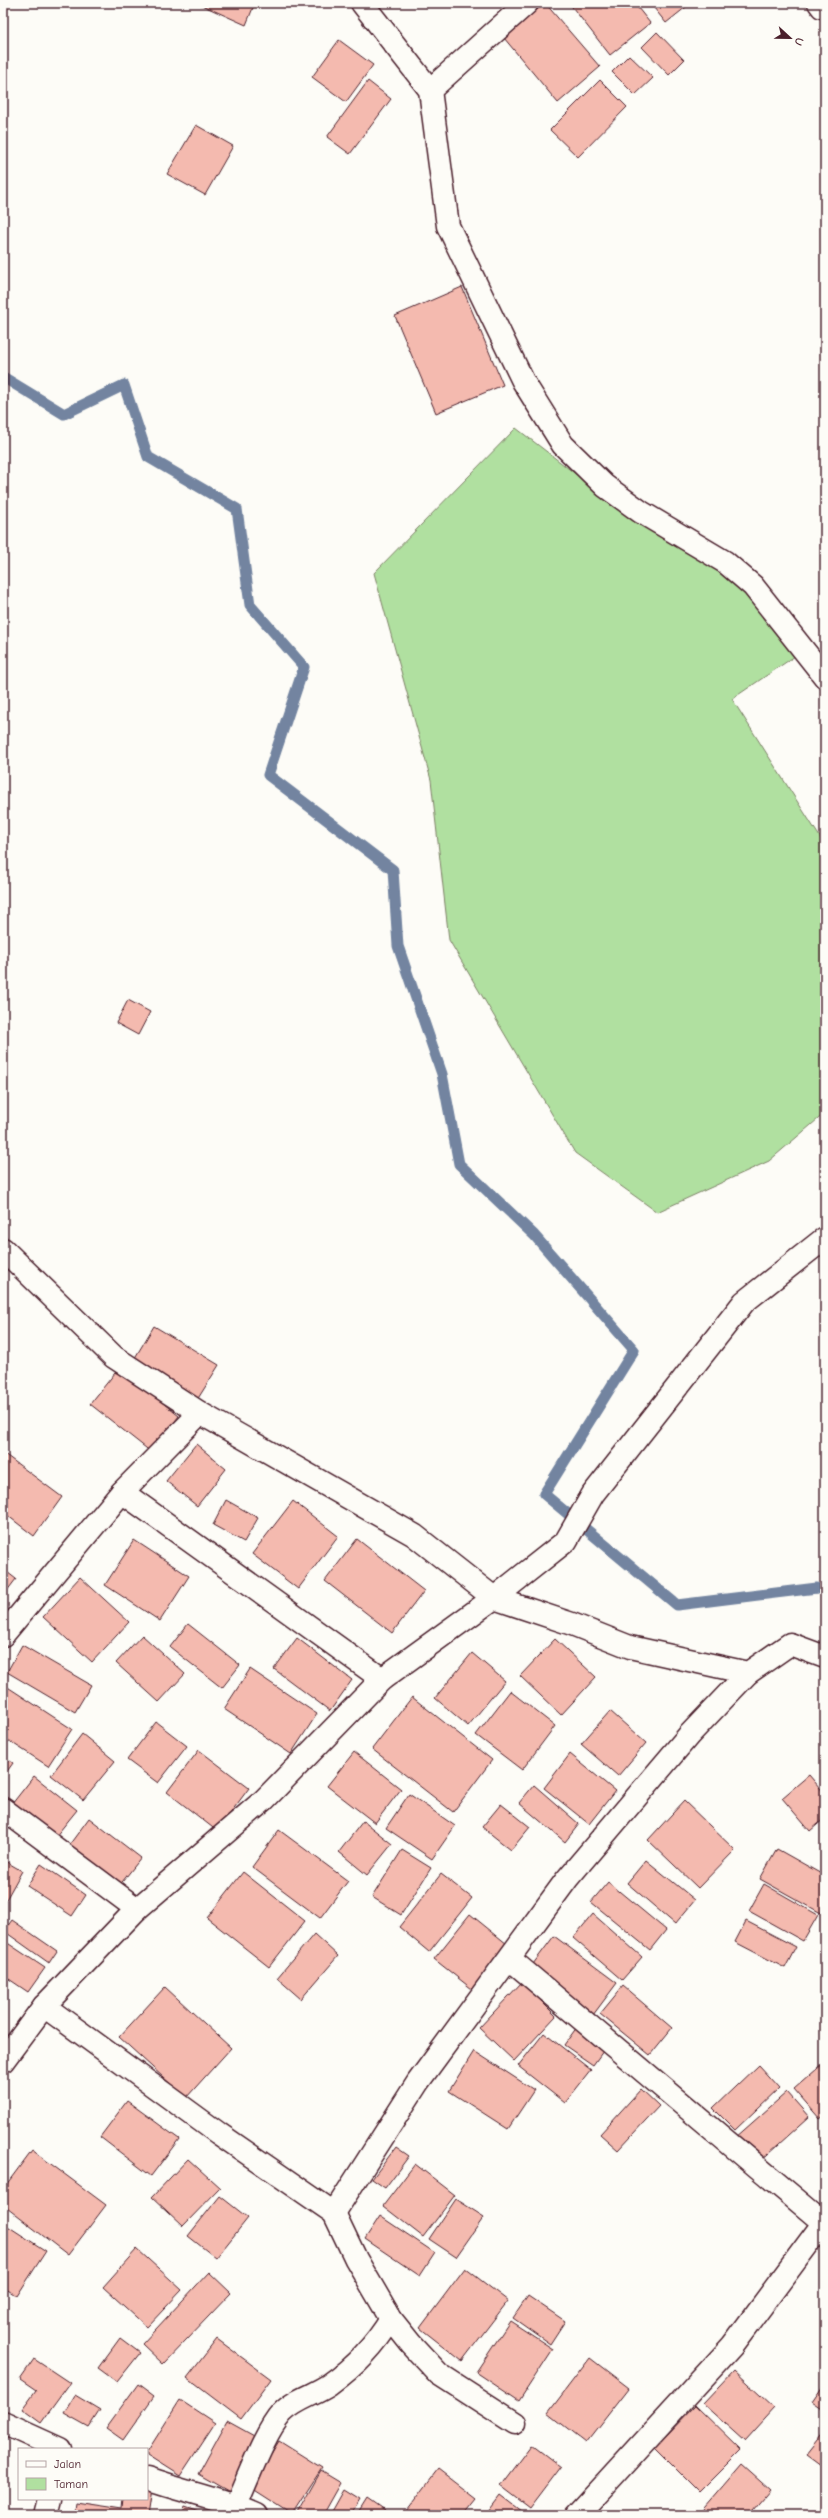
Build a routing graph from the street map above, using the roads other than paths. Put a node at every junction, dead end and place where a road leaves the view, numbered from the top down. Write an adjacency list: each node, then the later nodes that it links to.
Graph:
1 (362, 3): 3 (street)
2 (527, 3): 3 (street)
3 (430, 90): 4 (street)
4 (825, 677)
5 (825, 1238): 9 (street)
6 (3, 1249): 7 (street)
7 (200, 1413): 8 (street); 9 (street)
8 (122, 1492): 10 (street); 13 (street)
9 (494, 1598): 12 (street); 13 (street)
10 (3, 1636)
11 (825, 1657): 12 (street)
12 (748, 1673): 16 (street)
13 (382, 1678): 15 (street)
14 (3, 1809): 15 (street)
15 (138, 1909): 17 (street)
16 (510, 1959): 19 (street); 20 (street)
17 (44, 2006): 18 (street); 19 (street)
18 (3, 2061)
19 (334, 2212): 21 (street)
20 (824, 2222): 30 (street)
21 (391, 2319): 23 (street); 27 (street)
22 (3, 2423): 24 (street)
23 (515, 2423)
24 (58, 2448)
25 (148, 2479): 27 (street)
26 (48, 2500): 28 (street)
27 (236, 2505): 29 (street)
28 (44, 2515)
29 (257, 2515)
30 (577, 2515)

